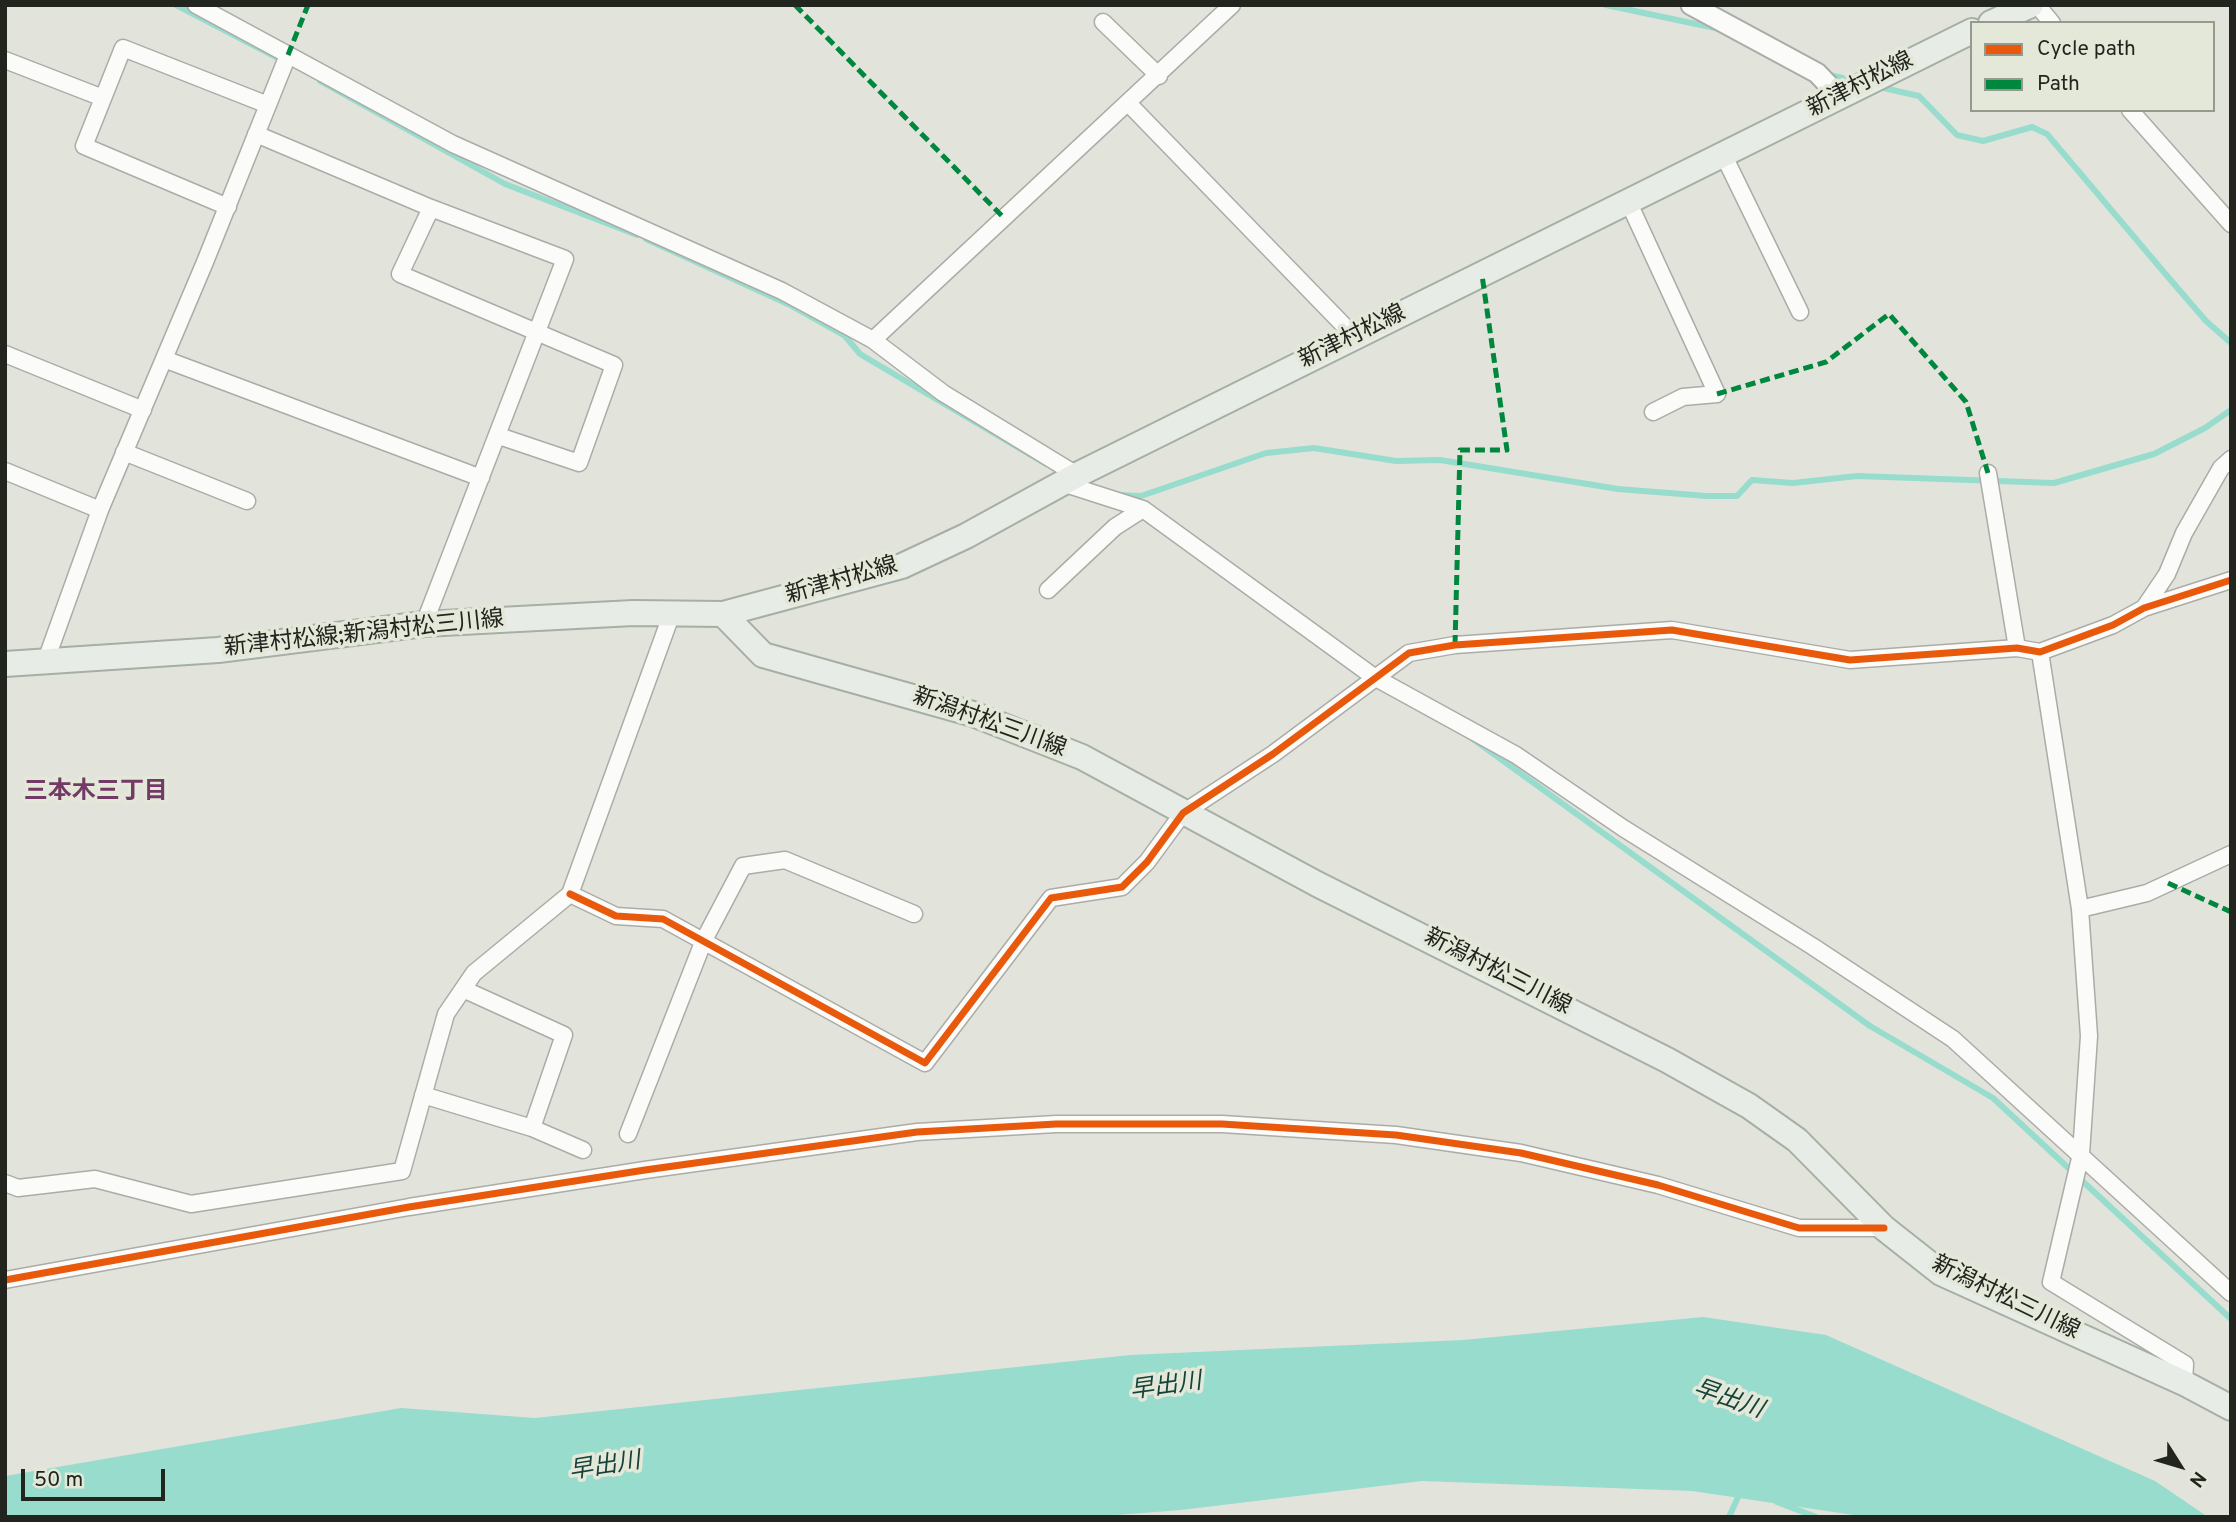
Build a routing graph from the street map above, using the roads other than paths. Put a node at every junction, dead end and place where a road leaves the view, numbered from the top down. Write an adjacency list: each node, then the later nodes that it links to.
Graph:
1 (196, 5): 10 (street)
2 (1232, 5): 12 (street)
3 (1691, 5): 13 (street)
4 (2031, 5): 6 (main road)
5 (2037, 5): 7 (street)
6 (1995, 21)
7 (2050, 21)
8 (1103, 22): 12 (street)
9 (1970, 33): 13 (main road, 新津村松線)
10 (288, 55): 16 (street); 27 (street)
11 (5, 60): 14 (street)
12 (1159, 76): 15 (street)
13 (1840, 97): 19 (main road, 新津村松線)
14 (103, 98): 16 (street); 21 (street)
15 (1128, 103): 26 (street); 27 (street)
16 (268, 105): 18 (street)
17 (2132, 112): 23 (street)
18 (256, 134): 21 (street); 22 (street)
19 (1723, 154): 20 (main road, 新津村松線); 24 (street)
20 (1628, 201): 26 (main road, 新津村松線); 31 (street)
21 (228, 206): 29 (street)
22 (431, 208): 25 (street); 25 (street)
23 (2231, 224)
24 (1800, 312)
25 (537, 333): 32 (street); 32 (street)
26 (1355, 337): 38 (main road, 新津村松線)
27 (873, 340): 38 (street)
28 (5, 354): 30 (street)
29 (164, 359): 30 (street); 37 (street)
30 (143, 410): 33 (street)
31 (1653, 412)
32 (499, 436): 37 (street)
33 (124, 452): 39 (street); 41 (street)
34 (2231, 459): 44 (street)
35 (5, 471): 41 (street)
36 (1988, 473): 48 (street)
37 (481, 478): 47 (street)
38 (1071, 480): 40 (street); 46 (main road, 新津村松線)
39 (247, 501)
40 (1143, 509): 43 (street); 52 (street)
41 (100, 510): 50 (street)
42 (2231, 580): 44 (street)
43 (1048, 590)
44 (2144, 608): 49 (street)
45 (671, 613): 46 (main road, 新津村松線;新潟村松三川線); 47 (main road, 新津村松線;新潟村松三川線); 55 (street)
46 (723, 614): 53 (main road, 新潟村松三川線)
47 (424, 624): 50 (main road, 新津村松線;新潟村松三川線)
48 (2017, 648): 49 (street); 52 (street)
49 (2040, 652): 56 (street)
50 (44, 663): 51 (main road, 新津村松線;新潟村松三川線)
51 (5, 664)
52 (1374, 677): 53 (street); 64 (street)
53 (1183, 813): 58 (street); 66 (main road, 新潟村松三川線)
54 (2231, 854): 56 (street)
55 (569, 894): 58 (street); 59 (street)
56 (2080, 909): 64 (street)
57 (914, 914): 58 (street)
58 (704, 940): 62 (street)
59 (463, 989): 60 (street); 61 (street)
60 (423, 1095): 61 (street); 65 (street)
61 (532, 1128): 63 (street)
62 (628, 1134)
63 (583, 1150)
64 (2081, 1154): 68 (street); 69 (street)
65 (5, 1183)
66 (1884, 1228): 67 (street); 69 (main road, 新潟村松三川線)
67 (5, 1280)
68 (2228, 1288)
69 (2184, 1383): 70 (main road, 新潟村松三川線)
70 (2231, 1408)

